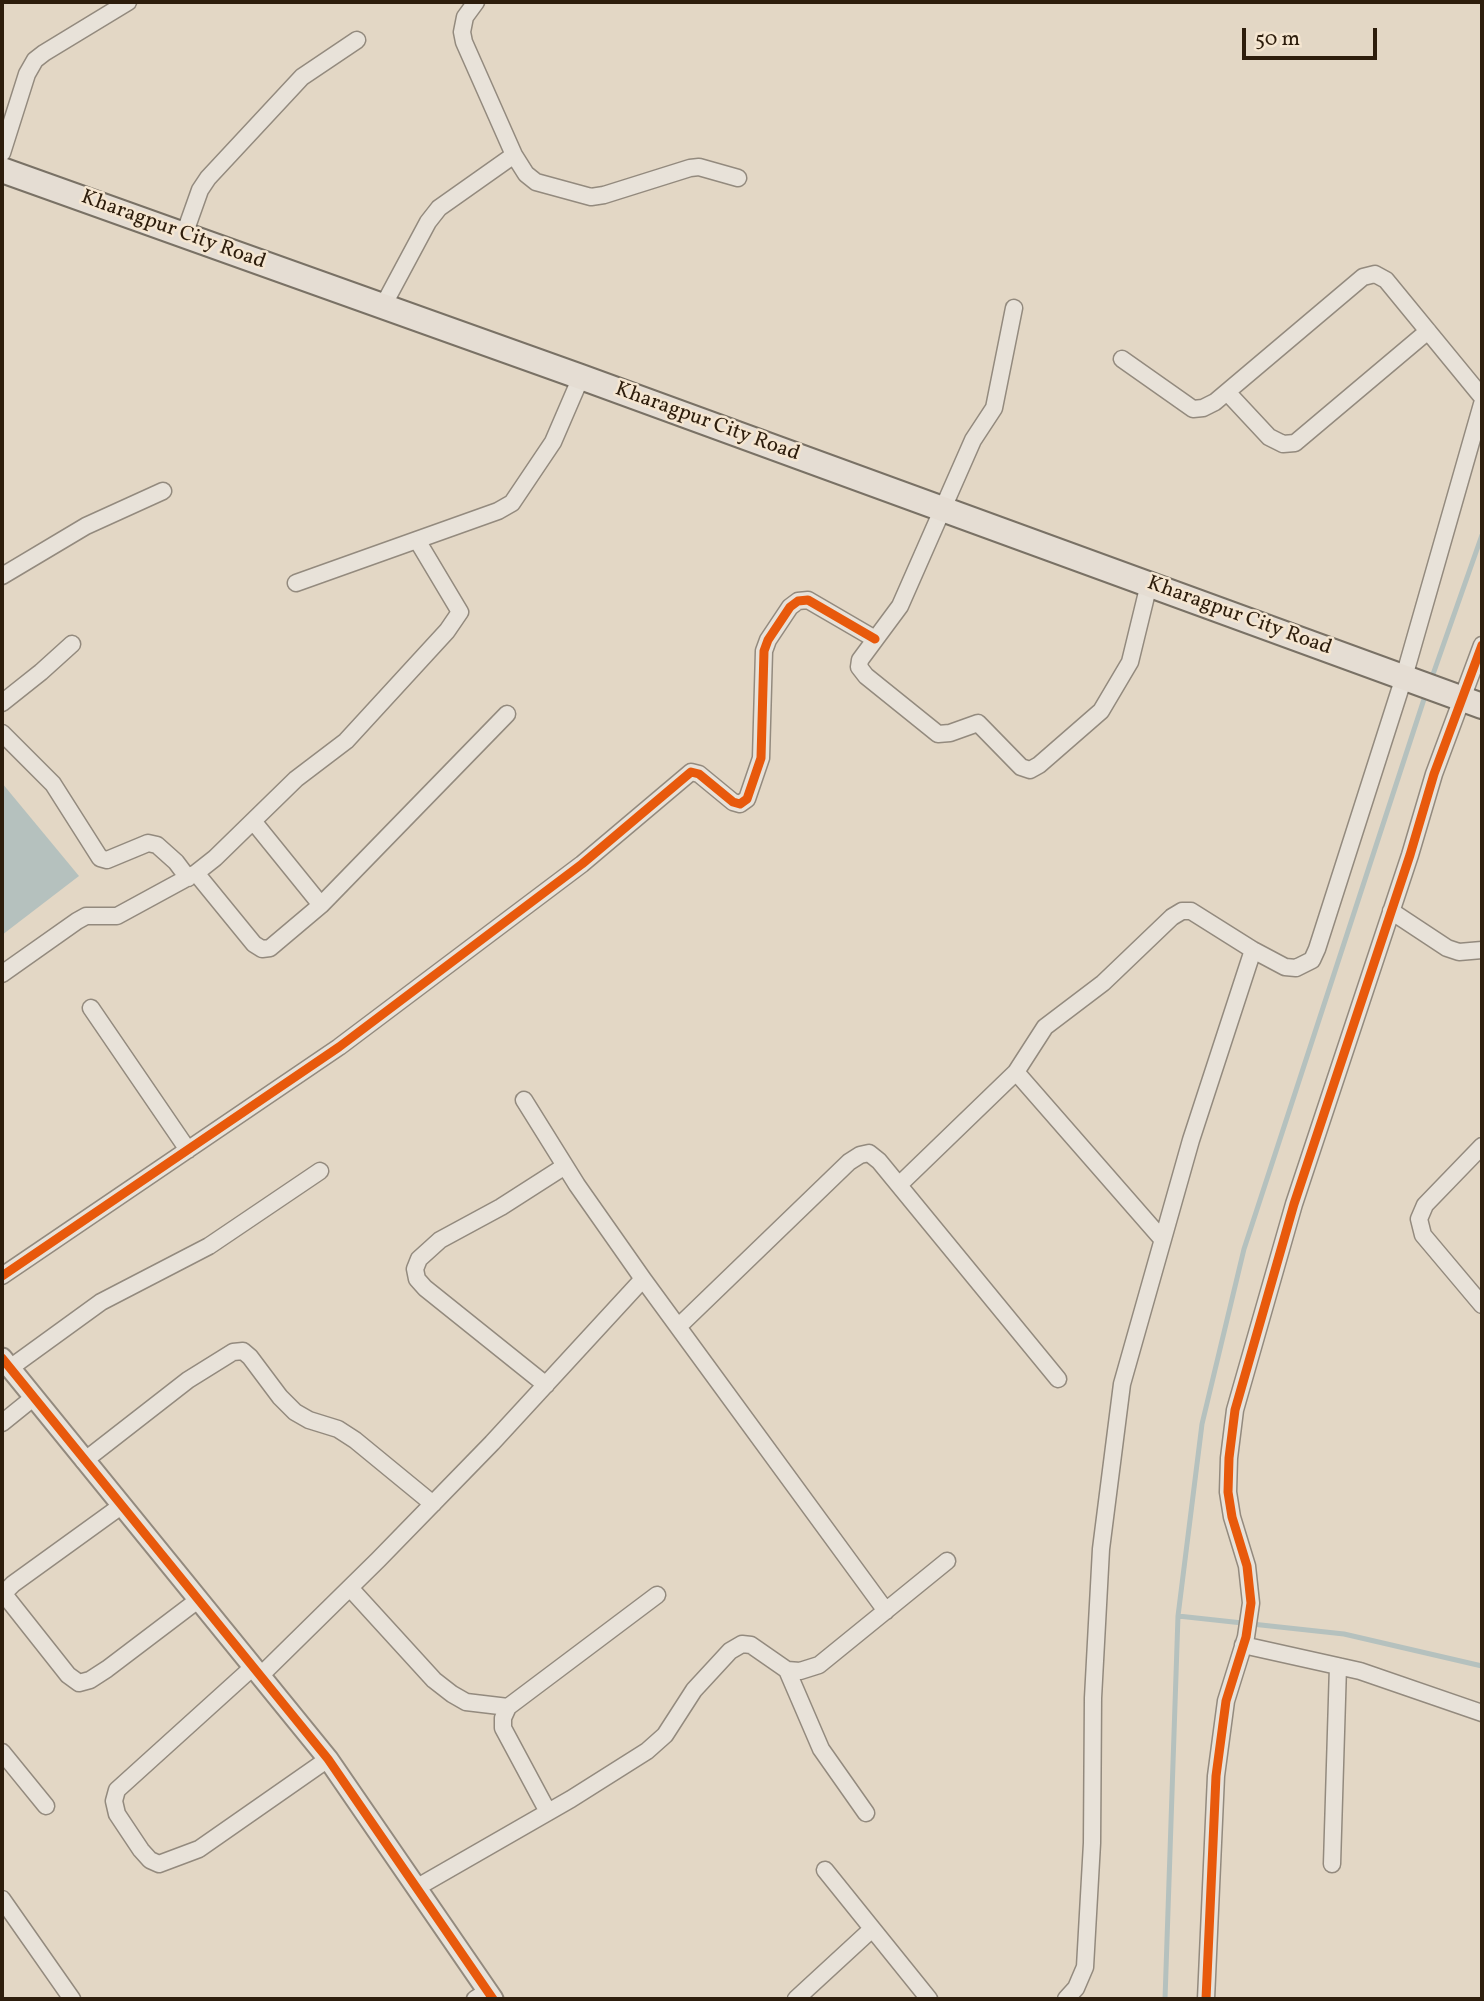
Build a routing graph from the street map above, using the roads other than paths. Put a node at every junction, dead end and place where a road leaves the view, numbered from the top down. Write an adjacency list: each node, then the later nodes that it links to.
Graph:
1 (128, 2): 4 (street)
2 (476, 2): 5 (street)
3 (357, 40): 8 (street)
4 (2, 153)
5 (514, 155): 7 (street); 9 (street)
6 (2, 170): 8 (main road, Kharagpur City Road)
7 (738, 178)
8 (184, 235): 9 (main road, Kharagpur City Road)
9 (383, 306): 13 (main road, Kharagpur City Road)
10 (1014, 308): 18 (street)
11 (1428, 331): 14 (street); 14 (street); 15 (street)
12 (1122, 359): 14 (street)
13 (581, 377): 18 (main road, Kharagpur City Road); 19 (street)
14 (1227, 392)
15 (1482, 397)
16 (1482, 404): 26 (street)
17 (163, 491): 20 (street)
18 (942, 509): 22 (main road, Kharagpur City Road); 23 (street)
19 (416, 540): 21 (street); 31 (street)
20 (2, 576)
21 (296, 583)
22 (1149, 584): 23 (street); 26 (main road, Kharagpur City Road)
23 (875, 639): 42 (street)
24 (72, 643): 28 (street)
25 (1482, 645): 27 (street)
26 (1407, 678): 27 (main road, Kharagpur City Road); 35 (street)
27 (1462, 699): 34 (street)
28 (2, 702)
29 (507, 714): 33 (street)
30 (2, 733): 32 (street)
31 (253, 821): 32 (street); 33 (street)
32 (192, 875): 33 (street); 37 (street)
33 (321, 905)
34 (1391, 911): 36 (street); 65 (street)
35 (1253, 950): 39 (street); 46 (street)
36 (1482, 950)
37 (2, 974)
38 (91, 1008): 42 (street)
39 (1016, 1072): 45 (street); 46 (street)
40 (524, 1100): 43 (street)
41 (1482, 1146): 49 (street)
42 (188, 1150): 47 (street)
43 (565, 1166): 48 (street); 53 (street)
44 (320, 1171): 51 (street)
45 (899, 1185): 50 (street); 52 (street)
46 (1163, 1239): 85 (street)
47 (2, 1276)
48 (643, 1279): 50 (street); 53 (street)
49 (1482, 1305)
50 (678, 1326): 64 (street)
51 (6, 1363): 54 (street)
52 (1058, 1379)
53 (547, 1385): 57 (street)
54 (33, 1398): 55 (street); 56 (street)
55 (2, 1423)
56 (84, 1461): 57 (street); 58 (street)
57 (433, 1504): 60 (street)
58 (121, 1506): 61 (street); 63 (street)
59 (947, 1561): 64 (street)
60 (350, 1588): 68 (street); 69 (street)
61 (2, 1594): 63 (street)
62 (657, 1595): 69 (street)
63 (198, 1600): 68 (street)
64 (886, 1611): 67 (street)
65 (1245, 1641): 66 (street); 86 (street)
66 (1338, 1666): 70 (street); 76 (street)
67 (787, 1670): 74 (street); 75 (street)
68 (256, 1671): 72 (street); 72 (street)
69 (508, 1707): 74 (street)
70 (1482, 1713)
71 (2, 1752): 73 (street)
72 (328, 1759): 78 (street)
73 (46, 1805)
74 (548, 1812): 78 (street)
75 (866, 1813)
76 (1332, 1864)
77 (825, 1870): 80 (street)
78 (416, 1888): 81 (street)
79 (4, 1908): 82 (street)
80 (872, 1929): 83 (street); 84 (street)
81 (485, 1997)
82 (72, 1999)
83 (796, 1999)
84 (929, 1999)
85 (1066, 1999)
86 (1206, 1999)

